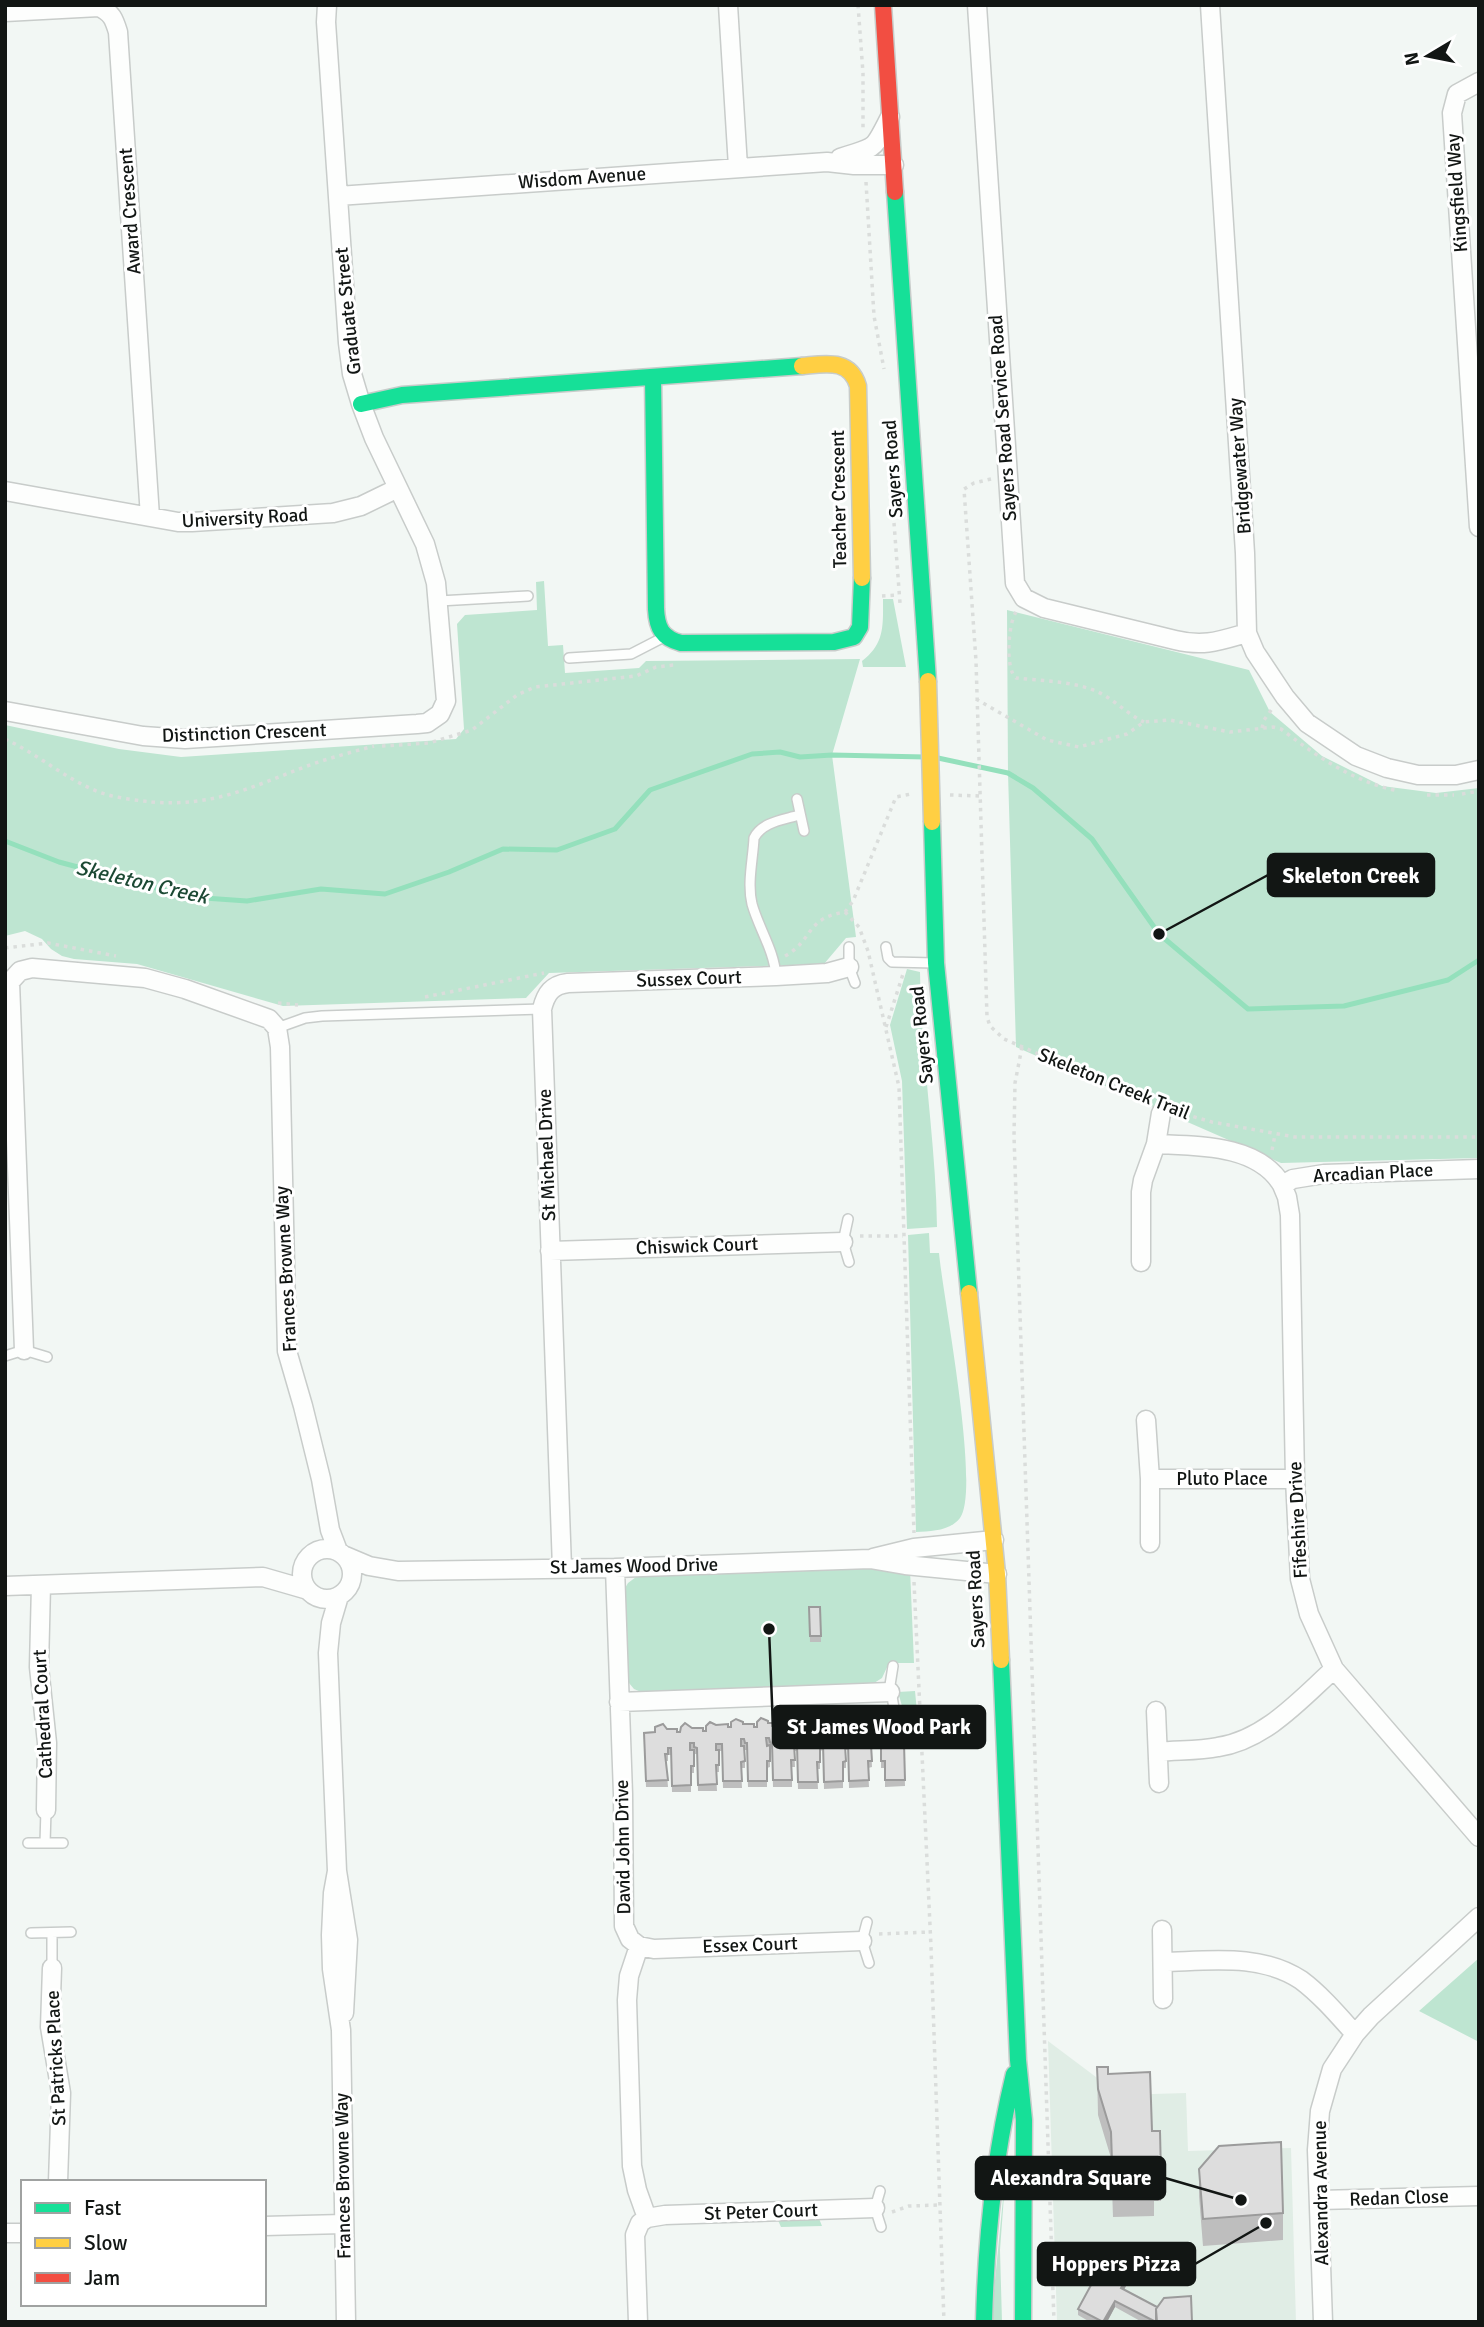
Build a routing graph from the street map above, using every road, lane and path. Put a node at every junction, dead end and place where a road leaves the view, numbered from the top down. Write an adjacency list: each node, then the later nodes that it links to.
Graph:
1 (327, 5): 13 (street, Graduate Street)
2 (728, 5): 12 (street)
3 (858, 5): 10 (path)
4 (883, 5): 9 (main road, Sayers Road)
5 (977, 5): 17 (street, Sayers Road Service Road)
6 (1210, 5): 29 (street, Bridgewater Way)
7 (5, 12): 21 (street, Award Crescent)
8 (1479, 82): 22 (street, Kingsfield Way)
9 (891, 117): 10 (street); 11 (main road, Sayers Road)
10 (865, 159): 11 (street, Wisdom Avenue); 12 (street, Wisdom Avenue); 15 (path)
11 (894, 165): 50 (main road, Sayers Road, bridge)
12 (738, 167): 13 (street, Wisdom Avenue)
13 (338, 196): 16 (street, Graduate Street)
14 (653, 377): 16 (main road, Teacher Crescent); 30 (main road); 30 (main road, Teacher Crescent)
15 (887, 380)
16 (361, 404): 18 (street, Graduate Street)
17 (1006, 476): 26 (street, Sayers Road Service Road); 33 (path, Skeleton Creek Trail)
18 (398, 488): 21 (street, University Road); 27 (street, Graduate Street)
19 (5, 491): 21 (street, University Road)
20 (894, 514): 23 (path)
21 (150, 517)
22 (1479, 527)
23 (898, 594): 25 (path); 28 (path)
24 (528, 596): 27 (lane)
25 (880, 596)
26 (1024, 598): 29 (street); 36 (path)
27 (439, 601): 35 (street, Graduate Street)
28 (900, 606)
29 (1247, 633): 38 (street, Bridgewater Way)
30 (664, 637): 31 (lane)
31 (569, 658)
32 (681, 664): 37 (path)
33 (976, 699): 36 (path); 42 (path, Skeleton Creek Trail)
34 (5, 711): 35 (street, Distinction Crescent)
35 (440, 714)
36 (1144, 722): 40 (path)
37 (5, 739)
38 (1479, 770)
39 (1479, 791): 43 (path)
40 (1407, 792)
41 (913, 794): 56 (path)
42 (980, 794): 44 (path); 57 (path, Skeleton Creek Trail)
43 (1417, 794)
44 (940, 795)
45 (797, 799): 46 (lane)
46 (799, 815): 47 (lane); 53 (lane)
47 (804, 831)
48 (849, 947): 52 (lane, Sussex Court)
49 (886, 947): 51 (lane)
50 (936, 963): 51 (lane); 76 (main road, Sayers Road)
51 (907, 964): 56 (path)
52 (852, 975): 53 (street, Sussex Court)
53 (776, 976): 54 (street, Sussex Court)
54 (542, 1009): 55 (lane); 66 (street, St Michael Drive)
55 (277, 1028): 69 (street); 75 (street, Frances Browne Way)
56 (886, 1028): 64 (path)
57 (1022, 1046): 58 (path, Skeleton Creek Trail); 132 (path)
58 (1165, 1110): 59 (path, Skeleton Creek Trail); 60 (street)
59 (1479, 1137)
60 (1156, 1144): 62 (street); 68 (street)
61 (1479, 1169): 62 (street, Arcadian Place)
62 (1282, 1185): 74 (street, Fifeshire Drive)
63 (848, 1219): 65 (lane)
64 (904, 1236): 65 (path); 80 (path)
65 (843, 1239): 66 (street, Chiswick Court); 67 (lane)
66 (550, 1251): 81 (street, St Michael Drive)
67 (849, 1262)
68 (1141, 1262)
69 (24, 1350): 70 (lane); 71 (lane)
70 (5, 1356)
71 (47, 1357)
72 (1146, 1420): 73 (street, Pluto Place)
73 (1150, 1479): 74 (street, Pluto Place); 77 (street, Pluto Place)
74 (1295, 1479): 92 (street, Fifeshire Drive)
75 (324, 1506): 78 (street, Frances Browne Way); 79 (street, Frances Browne Way)
76 (994, 1540): 80 (street, St James Wood Drive); 84 (main road, Sayers Road)
77 (1150, 1543)
78 (340, 1553): 79 (street); 83 (street, St James Wood Drive); 89 (street)
79 (309, 1556): 85 (street); 88 (street)
80 (914, 1557): 82 (street, St James Wood Drive); 84 (street, St James Wood Drive); 106 (path)
81 (562, 1568): 82 (street, St James Wood Drive); 83 (street, St James Wood Drive)
82 (615, 1568): 94 (street, David John Drive)
83 (398, 1571): 89 (street, St James Wood Drive)
84 (997, 1574): 117 (main road, Sayers Road)
85 (263, 1577): 86 (street); 88 (street)
86 (41, 1585): 87 (street); 98 (street, Cathedral Court)
87 (5, 1586)
88 (310, 1593): 89 (street); 90 (street, Frances Browne Way)
89 (342, 1594): 90 (street, Frances Browne Way)
90 (328, 1653): 124 (street, Frances Browne Way)
91 (893, 1666): 93 (lane)
92 (1334, 1669): 96 (street); 99 (street, Fifeshire Drive)
93 (892, 1700): 94 (street)
94 (619, 1702): 111 (street, David John Drive)
95 (1156, 1711): 96 (street)
96 (1158, 1752): 97 (street)
97 (1159, 1783)
98 (46, 1810): 101 (lane, Cathedral Court)
99 (1479, 1837)
100 (28, 1843): 101 (lane)
101 (45, 1843): 102 (lane)
102 (63, 1843)
103 (1479, 1917): 116 (street, Alexandra Avenue)
104 (867, 1922): 110 (lane)
105 (1162, 1930): 112 (street)
106 (930, 1932): 110 (path); 122 (path)
107 (31, 1933): 108 (lane)
108 (52, 1933): 109 (lane); 114 (lane, St Patricks Place)
109 (71, 1933)
110 (862, 1938): 111 (street, Essex Court); 113 (lane)
111 (639, 1946): 123 (street)
112 (1163, 1962): 115 (street); 116 (street)
113 (869, 1963)
114 (52, 1968): 118 (street, St Patricks Place)
115 (1163, 1999)
116 (1355, 2034): 120 (street, Alexandra Avenue)
117 (1018, 2060): 127 (main road, Sayers Road); 131 (main road, Sayers Road)
118 (58, 2180)
119 (1479, 2196): 120 (street, Redan Close)
120 (1319, 2200): 133 (street, Alexandra Avenue)
121 (877, 2204): 122 (path); 123 (street, St Peter Court); 126 (lane)
122 (940, 2205): 130 (path)
123 (647, 2218): 129 (street)
124 (343, 2224): 125 (street); 128 (street, Frances Browne Way)
125 (266, 2226)
126 (881, 2227)
127 (1024, 2318)
128 (346, 2322)
129 (638, 2322)
130 (944, 2322)
131 (984, 2322)
132 (1054, 2322)
133 (1323, 2322)

